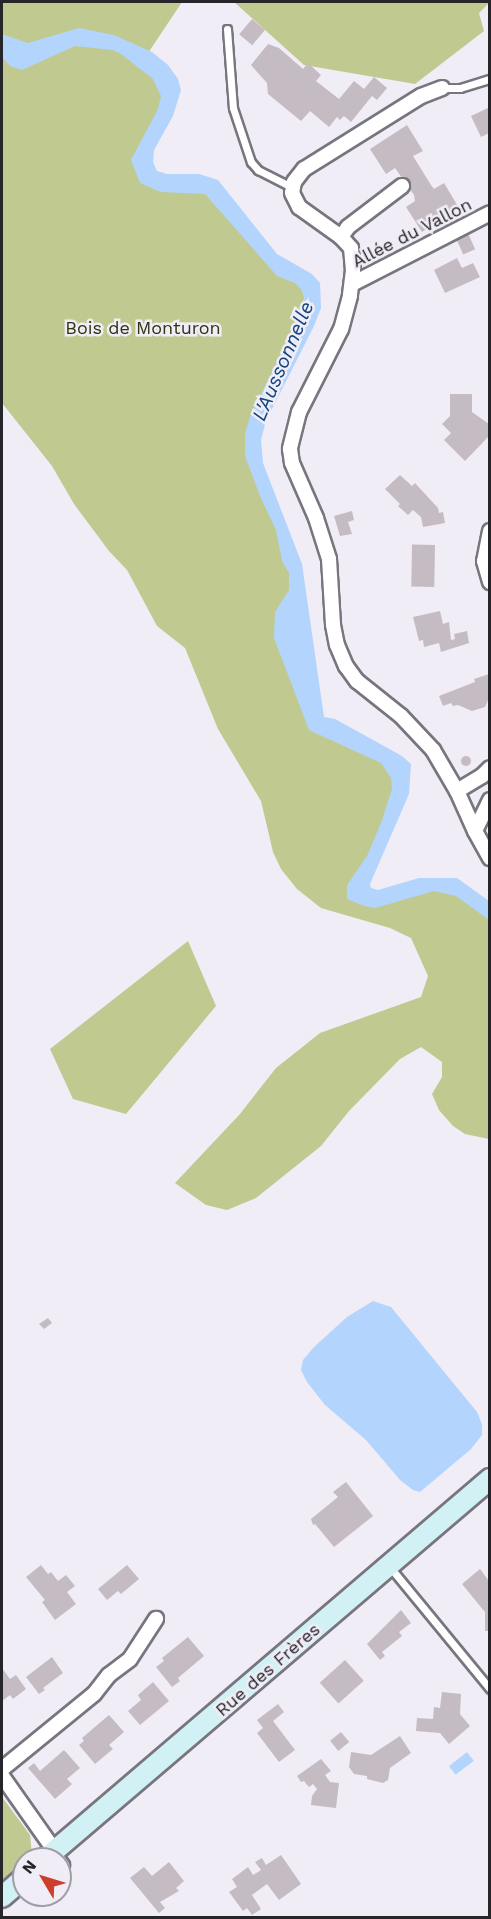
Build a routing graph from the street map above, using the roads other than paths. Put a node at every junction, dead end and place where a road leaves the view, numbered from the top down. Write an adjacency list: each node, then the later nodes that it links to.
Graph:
1 (227, 29): 4 (lane)
2 (489, 79): 3 (lane)
3 (442, 88): 4 (street)
4 (293, 185): 7 (street, Allée du Vallon)
5 (402, 186): 7 (street)
6 (489, 213): 8 (street, Allée du Vallon)
7 (341, 237): 8 (street, Allée du Vallon)
8 (352, 284): 12 (street, Allée du Vallon)
9 (489, 531): 10 (street)
10 (489, 582)
11 (489, 768): 12 (street)
12 (457, 791): 14 (street, Allée du Vallon)
13 (489, 800): 14 (street)
14 (475, 831): 15 (street, Allée du Vallon)
15 (489, 858)
16 (489, 1479): 17 (main road, Rue des Frères)
17 (389, 1566): 19 (lane); 23 (main road, Rue des Frères)
18 (156, 1619): 20 (street)
19 (489, 1689)
20 (2, 1769)
21 (2, 1776): 22 (street)
22 (48, 1847)
23 (68, 1847)

